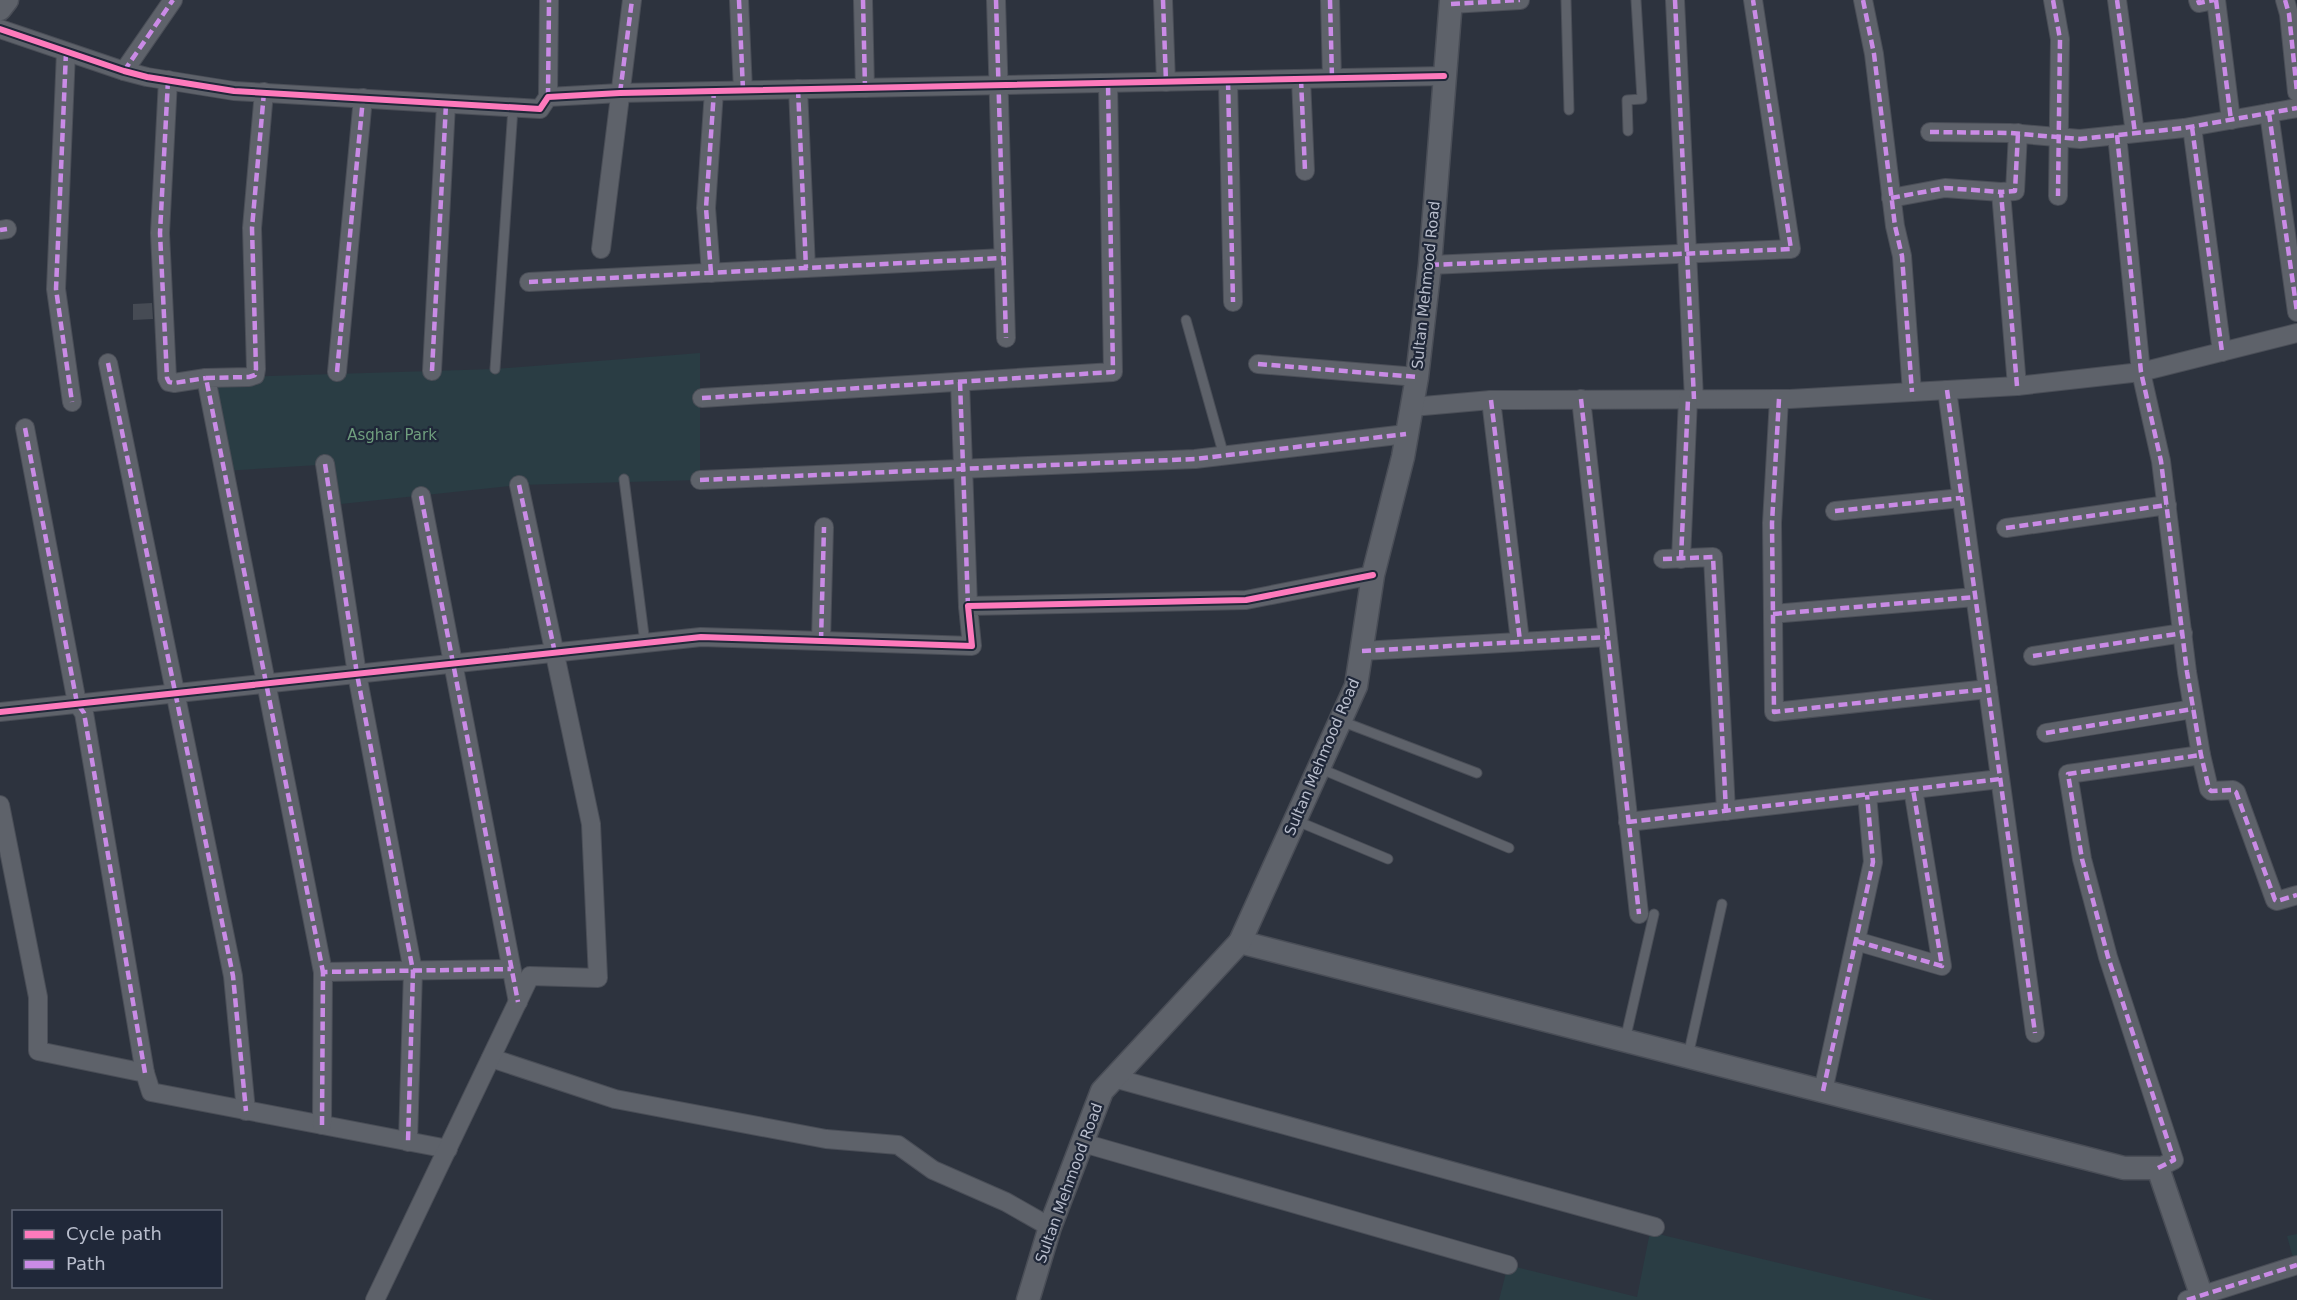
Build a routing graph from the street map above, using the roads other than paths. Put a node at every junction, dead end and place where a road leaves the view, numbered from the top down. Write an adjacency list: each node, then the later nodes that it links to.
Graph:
1 (7, 0): 22 (street)
2 (173, 0): 25 (street)
3 (549, 0): 41 (street)
4 (633, 0): 40 (street)
5 (739, 0): 36 (street)
6 (863, 0): 34 (street)
7 (996, 0): 33 (street)
8 (1163, 0): 31 (street)
9 (1330, 0): 27 (street)
10 (1520, 0): 21 (street)
11 (1566, 0): 46 (lane)
12 (1636, 0): 50 (lane)
13 (1675, 0): 60 (street)
14 (1754, 0): 60 (street)
15 (1863, 0): 58 (street)
16 (2053, 0): 54 (street)
17 (2117, 0): 53 (street)
18 (2198, 0): 19 (street)
19 (2215, 0): 48 (street)
20 (2285, 0): 39 (street)
21 (1451, 2): 26 (street, Sultan Mehmood Road)
22 (0, 9)
23 (0, 29): 24 (street)
24 (66, 52): 25 (street); 89 (street)
25 (124, 71): 29 (street)
26 (1444, 76): 27 (street); 62 (street, Sultan Mehmood Road)
27 (1332, 78): 28 (street)
28 (1301, 79): 30 (street); 55 (street)
29 (168, 80): 38 (street); 79 (street)
30 (1228, 81): 31 (street); 66 (street)
31 (1166, 82): 32 (street)
32 (1108, 83): 33 (street); 80 (street)
33 (999, 85): 34 (street); 61 (street)
34 (865, 88): 35 (street)
35 (798, 89): 36 (street); 63 (street)
36 (743, 90): 37 (street)
37 (714, 91): 40 (street); 64 (street)
38 (264, 92): 42 (street); 79 (street)
39 (2297, 92)
40 (620, 93): 41 (street); 59 (street)
41 (548, 97): 44 (street)
42 (363, 98): 43 (street); 76 (street)
43 (446, 104): 44 (street); 75 (street)
44 (513, 108): 74 (lane)
45 (2297, 108): 47 (street)
46 (1569, 110)
47 (2269, 113): 48 (street); 67 (street)
48 (2231, 120): 49 (street)
49 (2192, 127): 53 (street); 71 (street)
50 (1628, 131)
51 (1930, 132): 52 (street)
52 (2018, 134): 54 (street); 56 (street)
53 (2126, 134): 54 (street); 77 (street)
54 (2059, 137): 57 (street)
55 (1305, 171)
56 (2001, 192): 58 (street); 81 (street)
57 (2058, 196)
58 (1892, 198): 83 (street)
59 (601, 249)
60 (1687, 253): 62 (street); 86 (street)
61 (1003, 258): 63 (street); 70 (street)
62 (1430, 266): 78 (street, Sultan Mehmood Road)
63 (806, 268): 64 (street)
64 (711, 273): 65 (street)
65 (529, 282)
66 (1233, 302)
67 (2297, 312)
68 (1186, 320): 93 (lane)
69 (2297, 333): 71 (street)
70 (1006, 338)
71 (2222, 352): 77 (street)
72 (108, 363): 121 (street)
73 (1258, 364): 78 (street)
74 (495, 369)
75 (432, 371)
76 (337, 372)
77 (2141, 372): 81 (street); 101 (street)
78 (1417, 377): 90 (street, Sultan Mehmood Road)
79 (206, 378): 119 (street)
80 (960, 382): 84 (street); 95 (street)
81 (2017, 386): 82 (street)
82 (1947, 390): 83 (street); 100 (street)
83 (1912, 392): 87 (street)
84 (702, 398)
85 (1581, 399): 86 (street); 88 (street); 110 (street)
86 (1691, 399): 87 (street); 134 (street)
87 (1779, 399): 108 (street)
88 (1491, 400): 90 (street); 112 (street)
89 (72, 402)
90 (1412, 407): 92 (street, Sultan Mehmood Road)
91 (25, 428): 122 (street)
92 (1406, 434): 93 (street); 105 (street, Sultan Mehmood Road)
93 (1224, 456): 95 (street)
94 (325, 464): 118 (street)
95 (963, 469): 97 (street); 107 (street)
96 (624, 479): 113 (lane)
97 (700, 480)
98 (519, 485): 115 (street)
99 (421, 495): 117 (street)
100 (1961, 498): 102 (street); 106 (street)
101 (2166, 506): 104 (street); 109 (street)
102 (1835, 511)
103 (824, 527): 111 (street)
104 (2006, 528)
105 (1373, 575): 107 (street); 114 (street, Sultan Mehmood Road)
106 (1975, 597): 108 (street); 120 (street)
107 (968, 606): 111 (street)
108 (1773, 614): 120 (street)
109 (2182, 633): 116 (street); 123 (street)
110 (1607, 637): 112 (street); 136 (street)
111 (821, 641): 113 (street)
112 (1520, 641): 114 (street)
113 (645, 643): 115 (street)
114 (1362, 651): 125 (street, Sultan Mehmood Road)
115 (555, 653): 117 (street); 147 (street)
116 (2033, 656)
117 (453, 664): 118 (street); 144 (street)
118 (357, 674): 119 (street); 145 (street)
119 (266, 684): 121 (street); 146 (street)
120 (1988, 689): 130 (street)
121 (174, 693): 122 (street); 155 (street)
122 (77, 703): 124 (street); 152 (street)
123 (2193, 709): 126 (street); 127 (street)
124 (0, 712)
125 (1341, 721): 128 (street, Sultan Mehmood Road); 129 (lane)
126 (2046, 733)
127 (2201, 755): 139 (street); 160 (street)
128 (1319, 768): 135 (street, Sultan Mehmood Road); 137 (lane)
129 (1477, 773)
130 (2000, 779): 131 (street); 148 (street)
131 (1914, 789): 132 (street); 142 (street)
132 (1867, 795): 134 (street); 142 (street)
133 (0, 805): 152 (street)
134 (1726, 811): 136 (street)
135 (1296, 820): 138 (lane); 143 (street, Sultan Mehmood Road)
136 (1628, 822): 141 (street)
137 (1509, 848)
138 (1388, 859)
139 (2297, 895)
140 (1722, 903): 150 (lane)
141 (1647, 914): 149 (lane)
142 (1856, 941): 154 (street)
143 (1240, 942): 149 (street); 153 (street, Sultan Mehmood Road)
144 (511, 969): 145 (street); 147 (street)
145 (413, 970): 146 (street); 157 (street)
146 (323, 972): 156 (street)
147 (518, 1002): 151 (street)
148 (2035, 1034)
149 (1625, 1040): 150 (street)
150 (1688, 1056): 154 (street)
151 (491, 1058): 159 (street); 161 (street)
152 (146, 1073): 155 (street)
153 (1114, 1078): 158 (street, Sultan Mehmood Road); 162 (street)
154 (1822, 1091): 160 (street)
155 (246, 1111): 156 (street)
156 (322, 1125): 157 (street)
157 (408, 1142): 159 (street)
158 (1083, 1143): 161 (street, Sultan Mehmood Road); 163 (street)
159 (448, 1149): 166 (street)
160 (2158, 1168): 165 (street)
161 (1050, 1227): 167 (street, Sultan Mehmood Road)
162 (1655, 1227)
163 (1508, 1265)
164 (2297, 1265): 165 (street)
165 (2197, 1299)
166 (375, 1300)
167 (1028, 1300)

